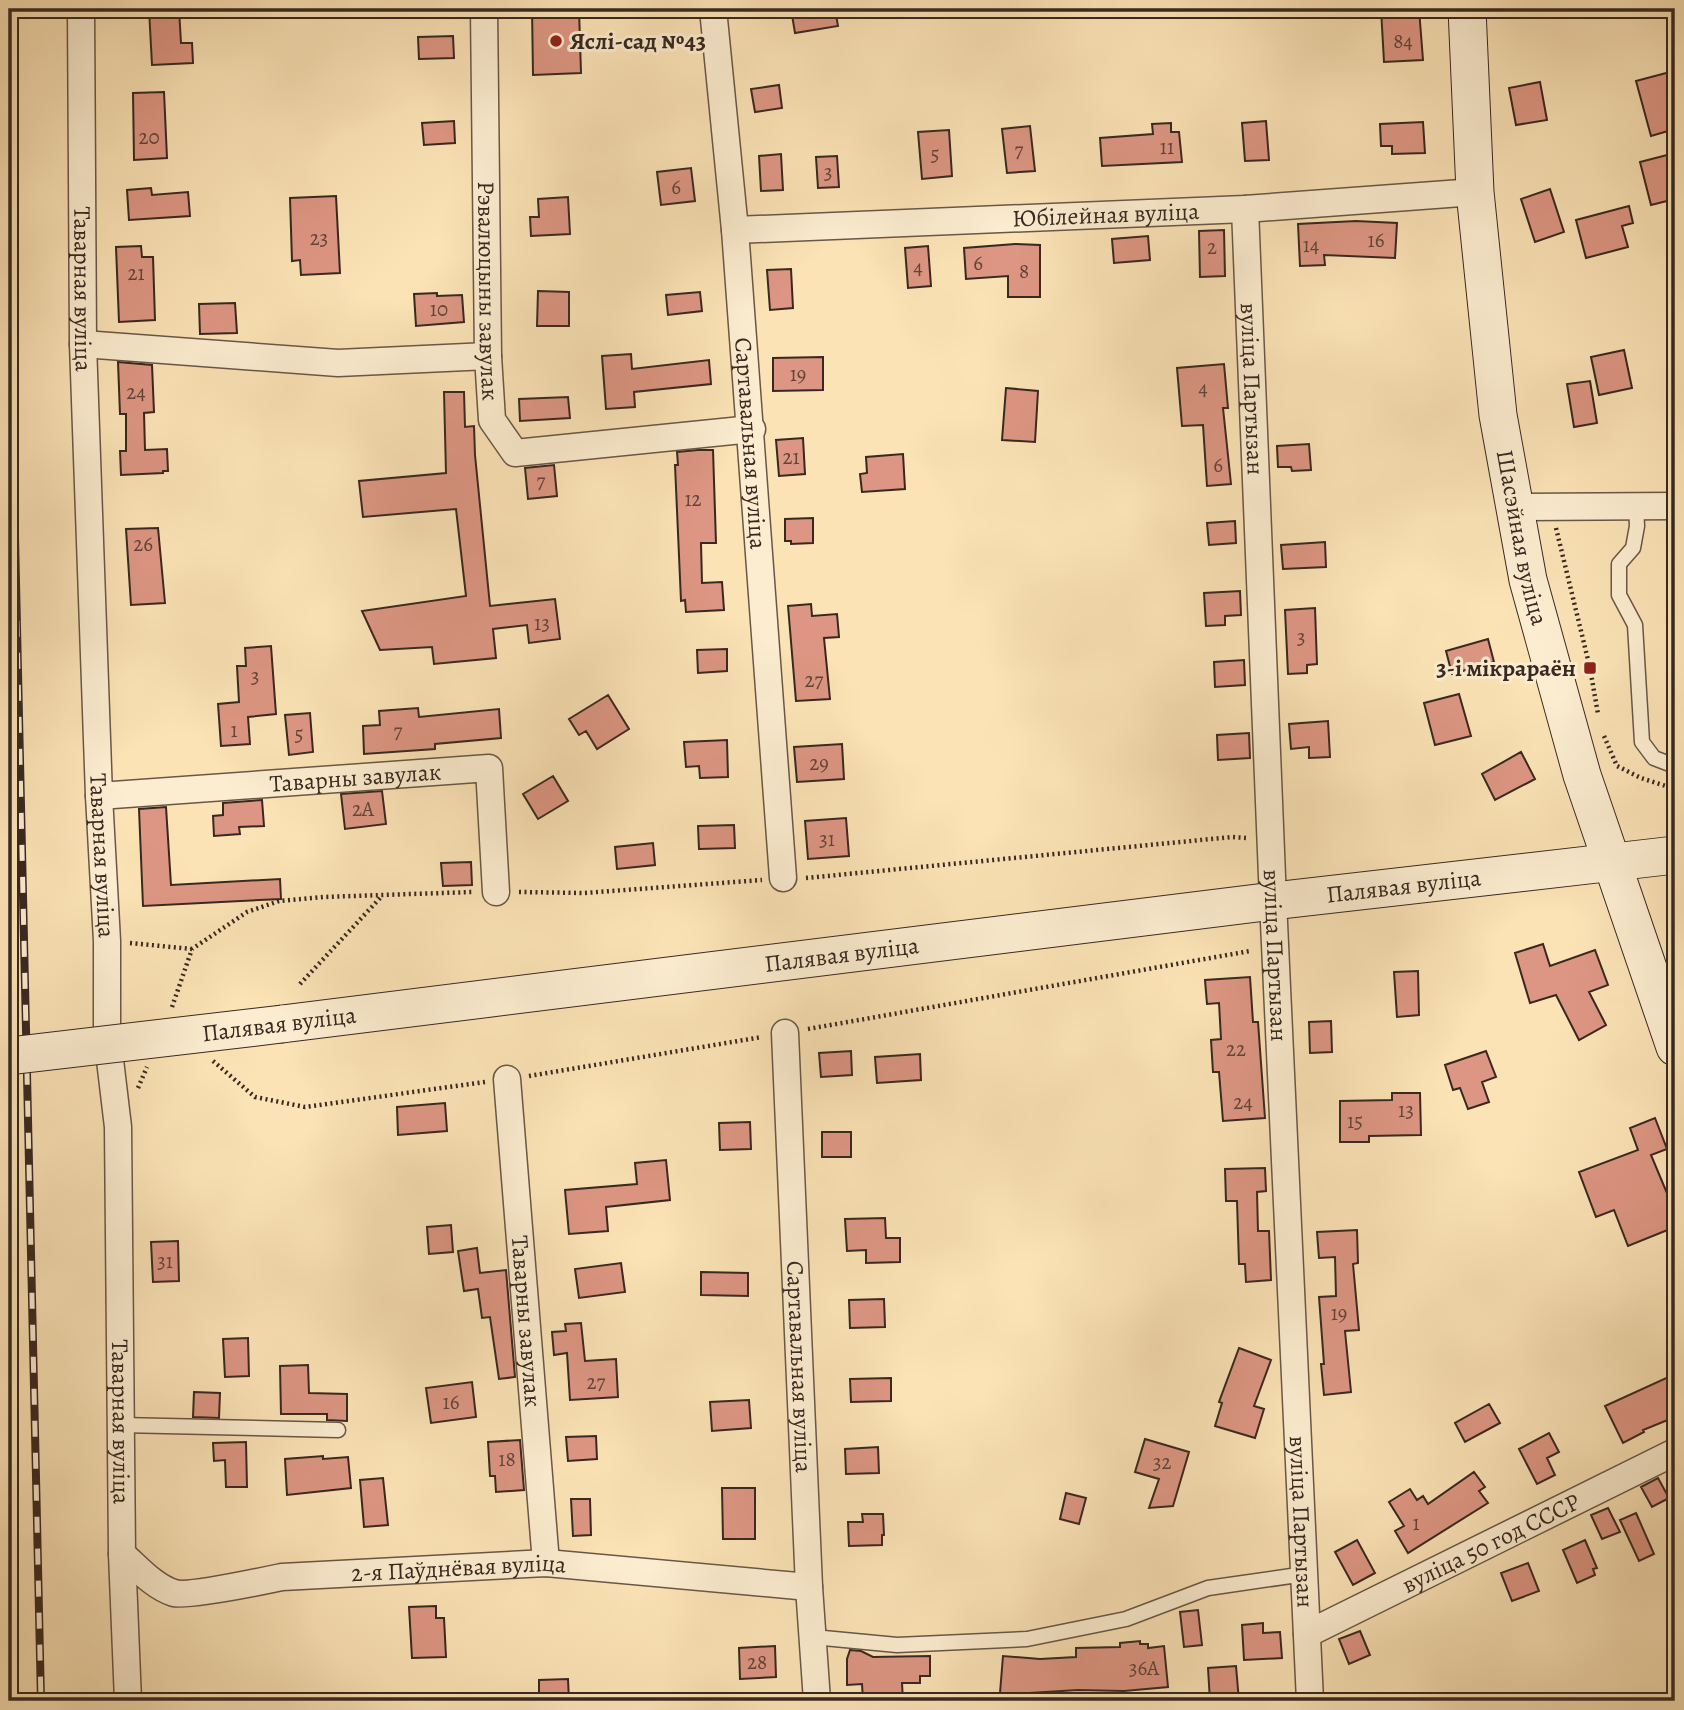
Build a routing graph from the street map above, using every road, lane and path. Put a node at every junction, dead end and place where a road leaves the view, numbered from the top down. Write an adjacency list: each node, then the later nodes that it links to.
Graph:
1 (81, 9): 8 (street, Таварная вуліца)
2 (484, 9): 9 (street, Рэвалюцыны завулак)
3 (713, 9): 7 (street, Сартавальная вуліца)
4 (1467, 9): 5 (main road, Шасэйная вуліца)
5 (1475, 192): 6 (street, Юбілейная вуліца); 14 (main road, Шасэйная вуліца)
6 (1245, 209): 7 (street, Юбілейная вуліца); 20 (street, вуліца Партызан)
7 (735, 230): 10 (street, Сартавальная вуліца)
8 (83, 344): 9 (street); 19 (street, Таварная вуліца)
9 (488, 356): 10 (street, Рэвалюцыны завулак)
10 (752, 429): 23 (street, Сартавальная вуліца)
11 (1636, 506): 12 (street); 13 (street); 17 (lane)
12 (1675, 506)
13 (1551, 507): 14 (street); 15 (path)
14 (1514, 508): 22 (main road, Шасэйная вуліца)
15 (1599, 716)
16 (1601, 728): 18 (path)
17 (1675, 766)
18 (1675, 789)
19 (99, 796): 24 (street, Таварны завулак); 27 (street, Таварная вуліца)
20 (1271, 845): 23 (path); 26 (street, вуліца Партызан)
21 (1675, 855): 22 (main road, Палявая вуліца)
22 (1612, 862): 26 (main road, Палявая вуліца); 32 (main road, Шасэйная вуліца)
23 (783, 878)
24 (496, 892)
25 (382, 895): 30 (path)
26 (1273, 901): 33 (main road, Палявая вуліца, bridge); 41 (street, вуліца Партызан)
27 (107, 941): 29 (path); 36 (street, Таварная вуліца)
28 (1253, 942): 31 (path)
29 (192, 949)
30 (300, 984)
31 (785, 1034): 35 (path); 42 (street, Сартавальная вуліца)
32 (1675, 1046)
33 (9, 1056)
34 (208, 1057): 35 (path)
35 (507, 1079): 40 (street, Таварны завулак)
36 (120, 1425): 37 (lane); 39 (street, Таварная вуліца)
37 (338, 1430)
38 (1675, 1452): 43 (street, вуліца 50 год СССР)
39 (122, 1554): 40 (street, 2-я Паўднёвая вуліца); 45 (street, Таварная вуліца)
40 (545, 1563): 42 (street, 2-я Паўднёвая вуліца)
41 (1305, 1574): 43 (street, вуліца Партызан); 44 (lane)
42 (809, 1587): 44 (street, Сартавальная вуліца)
43 (1307, 1634): 47 (street, вуліца Партызан)
44 (813, 1637): 46 (street, Сартавальная вуліца)
45 (128, 1701)
46 (817, 1701)
47 (1310, 1701)

